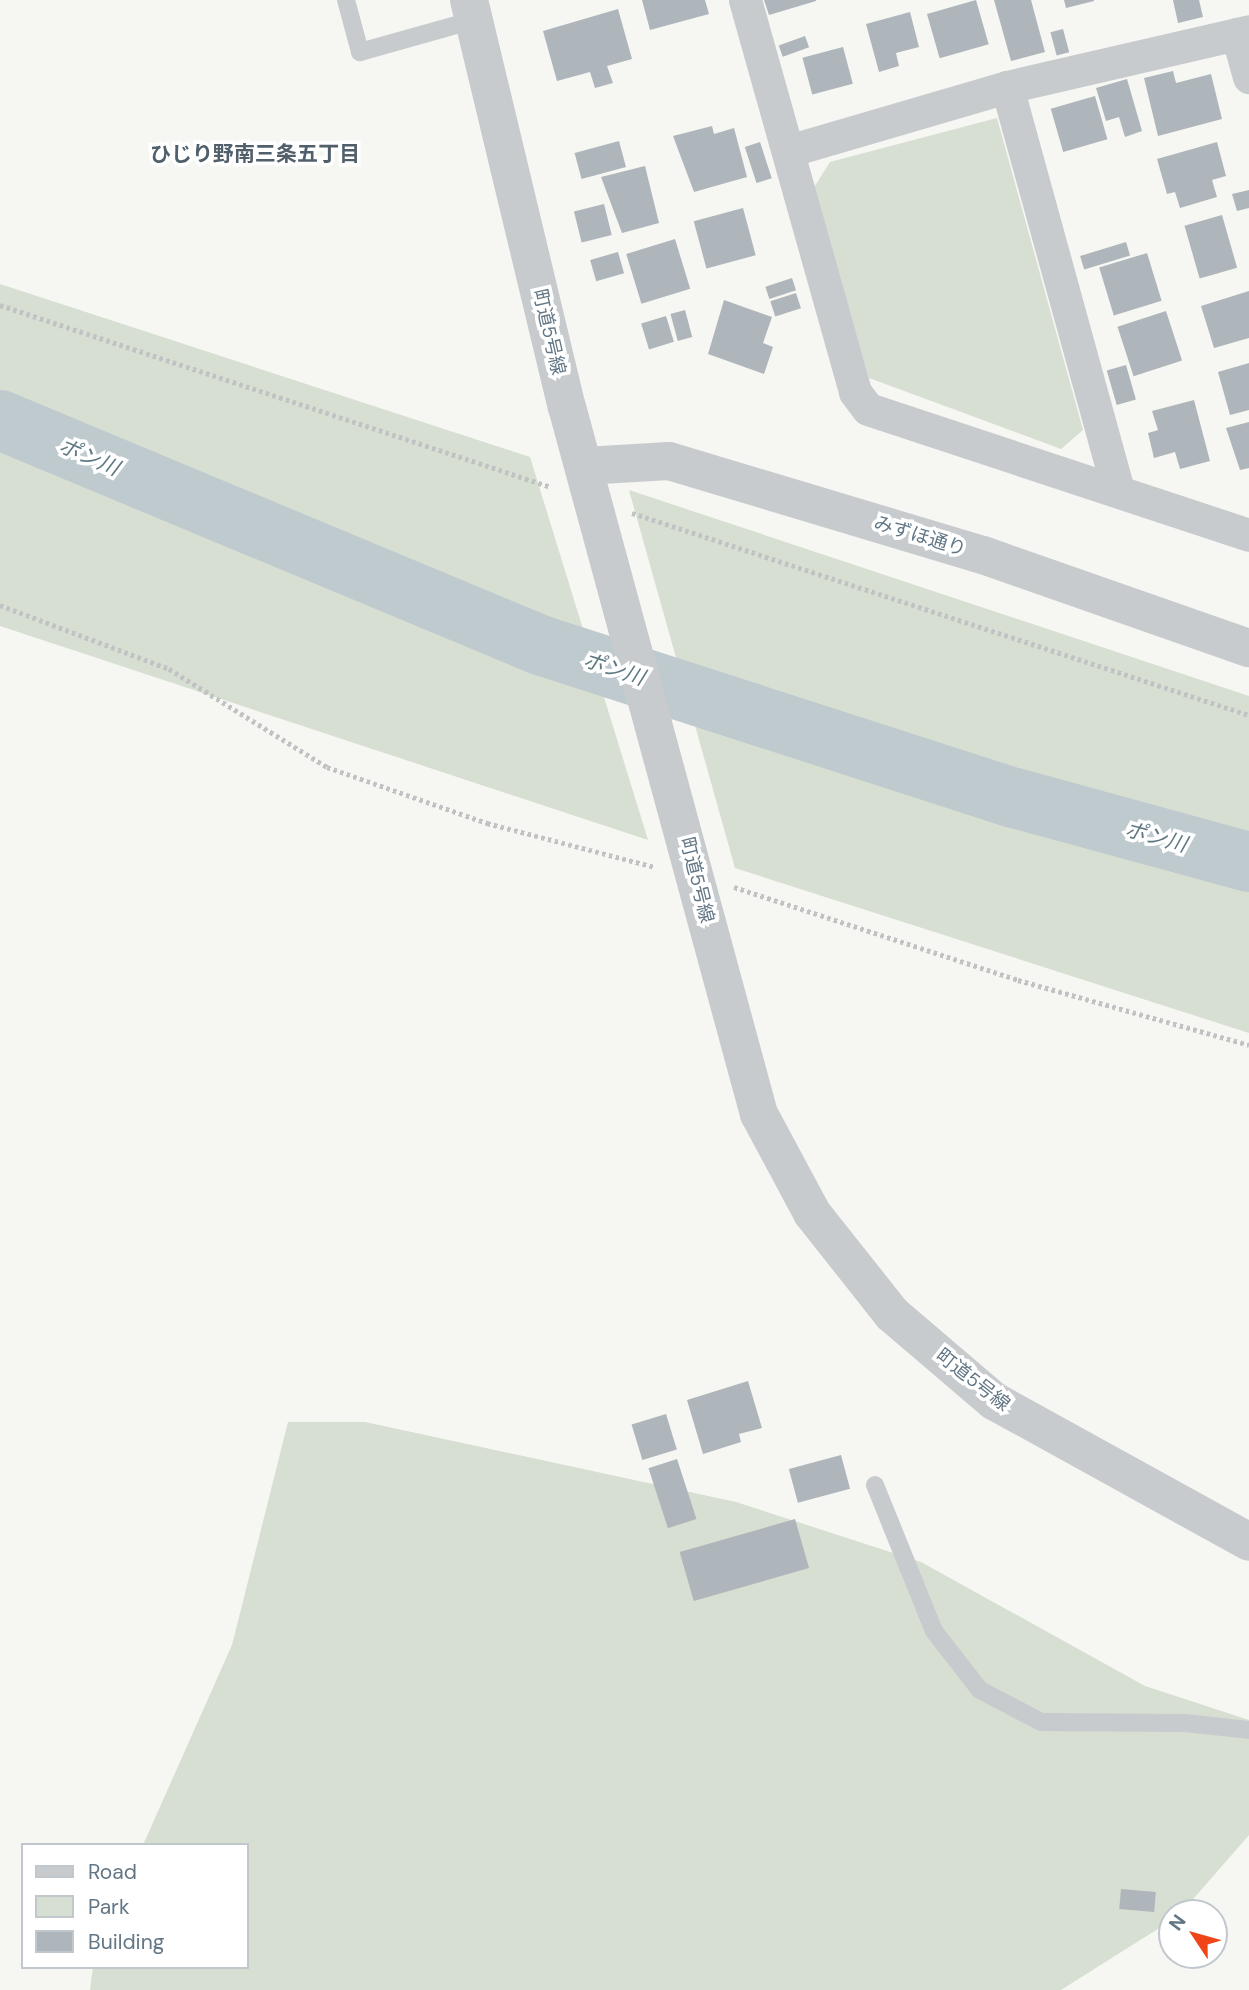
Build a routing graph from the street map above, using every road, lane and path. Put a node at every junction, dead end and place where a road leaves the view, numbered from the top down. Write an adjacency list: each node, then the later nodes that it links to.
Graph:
1 (346, 0): 3 (lane)
2 (745, 0): 7 (street)
3 (472, 10): 10 (street, 町道5号線)
4 (1243, 32): 5 (street); 6 (street)
5 (1249, 77)
6 (1007, 87): 7 (street); 9 (street)
7 (788, 151): 9 (street)
8 (0, 305): 10 (path)
9 (1118, 489): 11 (street)
10 (593, 497): 13 (street, みずほ通り); 14 (path); 15 (street, 町道5号線)
11 (1249, 535)
12 (0, 605): 15 (path)
13 (1249, 648)
14 (1249, 715)
15 (696, 879): 16 (path); 18 (street, 町道5号線)
16 (1249, 1045)
17 (875, 1485): 19 (lane)
18 (1249, 1542)
19 (1249, 1730)

